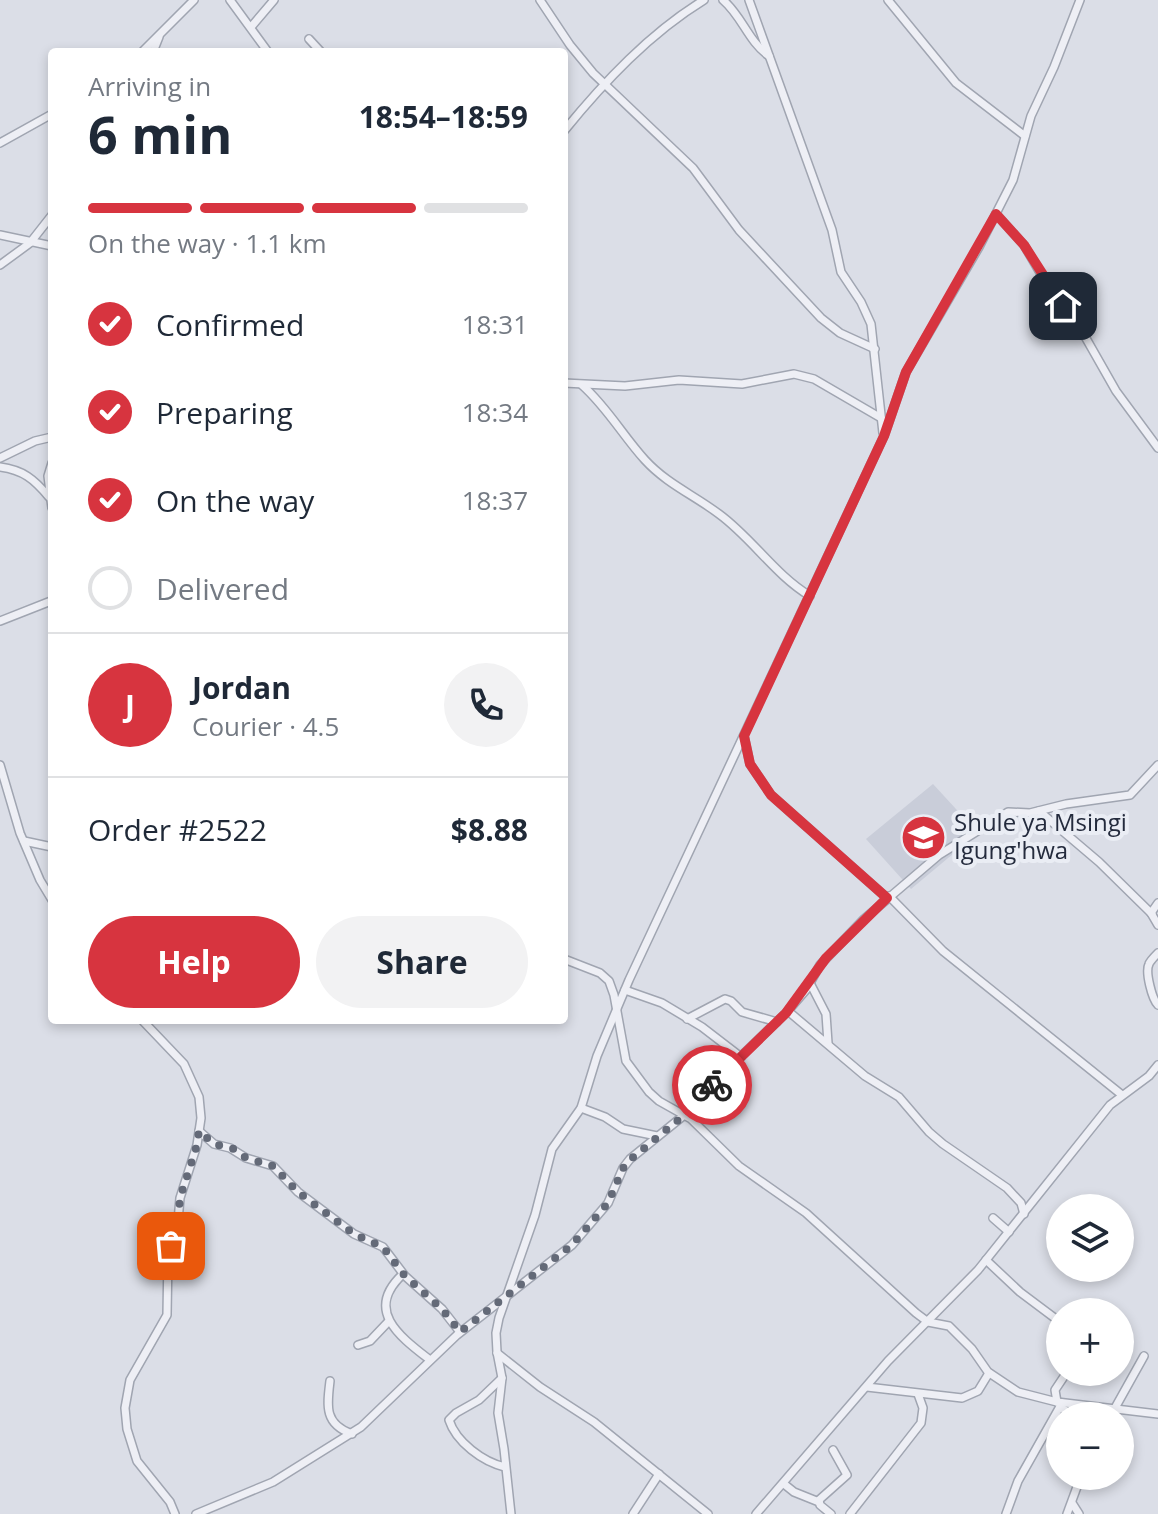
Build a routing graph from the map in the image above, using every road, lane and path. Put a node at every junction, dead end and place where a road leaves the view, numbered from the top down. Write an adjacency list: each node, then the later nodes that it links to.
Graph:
1 (194, 0): 11 (street)
2 (230, 0): 10 (street)
3 (274, 0): 10 (street)
4 (540, 0): 18 (street)
5 (704, 0): 18 (street)
6 (723, 0): 17 (street)
7 (749, 0): 17 (street)
8 (888, 0): 21 (street)
9 (1077, 2): 21 (street)
10 (251, 27): 15 (street)
11 (159, 35): 13 (street); 14 (street)
12 (309, 39): 16 (street)
13 (146, 48)
14 (154, 48)
15 (265, 48)
16 (317, 48)
17 (770, 57): 29 (street)
18 (604, 84): 20 (street); 29 (street)
19 (48, 116): 22 (street)
20 (568, 126)
21 (1025, 136): 23 (street)
22 (0, 143)
23 (996, 214): 33 (street); 35 (street)
24 (48, 220): 26 (street)
25 (0, 235): 26 (street)
26 (30, 243): 27 (street); 28 (street)
27 (48, 245)
28 (0, 265)
29 (875, 349): 32 (street)
30 (568, 383): 31 (street)
31 (582, 385): 32 (street); 39 (street)
32 (881, 418): 33 (street)
33 (884, 436): 39 (street)
34 (48, 438): 36 (street)
35 (1158, 448)
36 (0, 458)
37 (0, 467): 38 (street)
38 (48, 496)
39 (810, 596): 42 (street)
40 (48, 602): 41 (street)
41 (0, 621)
42 (744, 736): 49 (street); 56 (street)
43 (0, 765): 46 (street)
44 (1158, 765): 45 (street)
45 (1039, 811): 49 (street); 51 (street)
46 (24, 841): 47 (street); 48 (street)
47 (48, 846)
48 (48, 893)
49 (888, 897): 55 (street); 66 (street)
50 (1158, 903): 51 (street)
51 (1152, 914): 52 (street)
52 (1158, 925)
53 (1158, 953): 57 (street)
54 (568, 961): 59 (street)
55 (810, 983): 58 (street); 63 (street)
56 (625, 990): 59 (street); 60 (street)
57 (1158, 1005)
58 (788, 1011): 61 (street); 63 (street)
59 (617, 1013): 67 (street); 68 (street)
60 (687, 1019): 61 (street); 64 (street)
61 (777, 1022): 64 (street)
62 (146, 1024): 69 (street)
63 (828, 1043): 71 (street)
64 (741, 1057): 68 (street)
65 (1158, 1065): 66 (street)
66 (1122, 1095): 71 (street)
67 (581, 1108): 70 (street); 76 (street)
68 (685, 1115): 70 (street); 79 (street)
69 (199, 1131): 75 (street); 103 (street)
70 (657, 1136): 76 (street)
71 (1024, 1214): 73 (street)
72 (993, 1218): 73 (street)
73 (1009, 1232): 74 (street)
74 (986, 1260): 77 (street); 79 (street)
75 (403, 1274): 78 (street); 80 (street)
76 (509, 1292): 80 (street); 82 (street)
77 (1046, 1312)
78 (389, 1321): 81 (street); 84 (street)
79 (928, 1322): 85 (street); 88 (street)
80 (460, 1332): 84 (street)
81 (358, 1345)
82 (497, 1352): 86 (street); 98 (street)
83 (1144, 1356): 91 (street)
84 (430, 1360): 95 (street)
85 (989, 1373): 89 (street); 90 (street)
86 (502, 1378): 97 (street); 97 (street)
87 (330, 1381): 95 (street)
88 (867, 1387): 89 (street); 99 (street)
89 (918, 1394): 110 (street)
90 (1052, 1402)
91 (1117, 1402)
92 (1134, 1411): 93 (street)
93 (1158, 1414)
94 (1046, 1428): 111 (street)
95 (352, 1434): 104 (street)
96 (833, 1450): 101 (street)
97 (505, 1467): 105 (street)
98 (659, 1474): 106 (street); 107 (street)
99 (784, 1484): 101 (street); 108 (street)
100 (1076, 1490): 102 (street)
101 (819, 1502): 109 (street)
102 (1072, 1503): 112 (street); 113 (street)
103 (175, 1514)
104 (196, 1514)
105 (511, 1514)
106 (633, 1514)
107 (708, 1514)
108 (756, 1514)
109 (831, 1514)
110 (850, 1514)
111 (1006, 1514)
112 (1067, 1514)
113 (1079, 1514)

